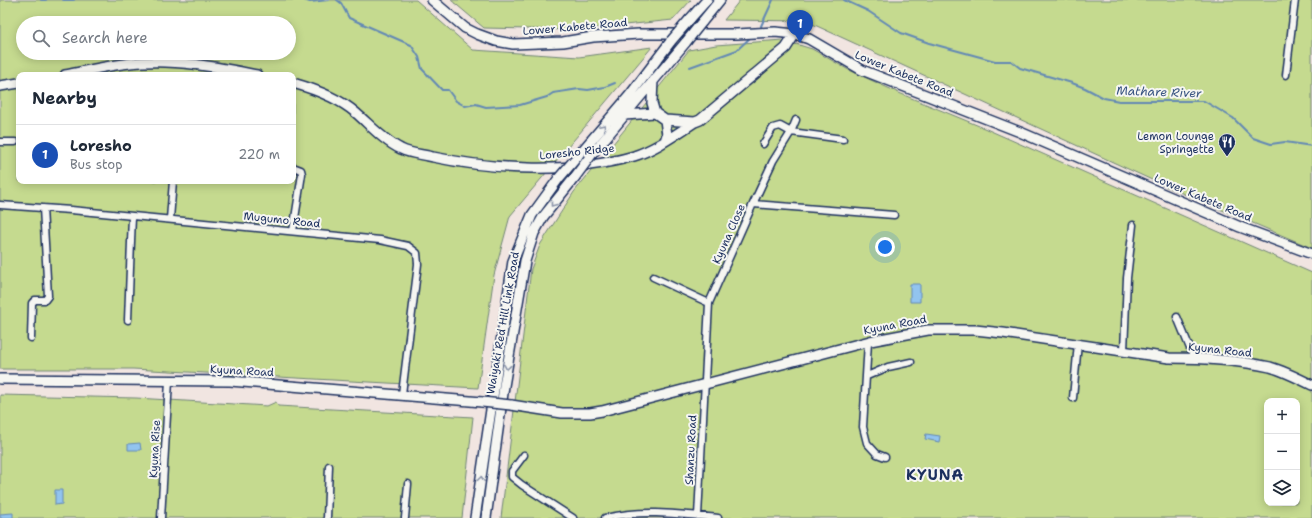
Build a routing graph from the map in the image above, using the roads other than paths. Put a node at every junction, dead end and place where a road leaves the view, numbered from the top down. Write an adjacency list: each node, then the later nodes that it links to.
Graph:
1 (432, 0): 5 (main road, Lower Kabete Road)
2 (707, 0): 60 (main road, Waiyaki Red Hill Link Road, one-way to 2, bridge)
3 (720, 0): 9 (main road, Waiyaki Red Hill Link Road, bridge)
4 (1295, 0): 8 (street)
5 (795, 34): 17 (main road, Loresho Ridge); 34 (main road, Lower Kabete Road)
6 (82, 72): 7 (main road)
7 (242, 72)
8 (1286, 75)
9 (653, 80): 13 (main road); 14 (main road, Waiyaki Red Hill Link Road)
10 (16, 83): 12 (main road)
11 (296, 84): 20 (main road, Loresho Ridge)
12 (0, 86)
13 (655, 113): 14 (main road); 15 (main road)
14 (624, 115): 61 (main road, Waiyaki Red Hill Link Road, one-way to 61, bridge)
15 (665, 120): 17 (main road); 20 (main road)
16 (796, 120): 18 (street)
17 (695, 122): 20 (main road, Loresho Ridge)
18 (791, 132): 19 (street); 23 (street); 26 (street)
19 (843, 138)
20 (665, 141)
21 (0, 142): 22 (street)
22 (15, 142)
23 (763, 144)
24 (296, 168): 33 (street)
25 (173, 184): 31 (street)
26 (753, 204): 29 (street, Kyuna Close); 36 (street, Kyuna Close)
27 (0, 205): 28 (street, Mugumo Road)
28 (43, 208): 30 (street, Mugumo Road); 39 (street)
29 (894, 215)
30 (132, 216): 31 (street, Mugumo Road); 38 (street)
31 (170, 219): 33 (street, Mugumo Road)
32 (1133, 225): 42 (street)
33 (293, 231): 50 (street, Mugumo Road)
34 (1312, 254)
35 (653, 277): 36 (street)
36 (709, 303): 49 (street, Kyuna Close)
37 (1177, 317): 43 (street)
38 (128, 320)
39 (31, 338)
40 (868, 342): 41 (main road, Kyuna Road); 45 (street); 49 (main road, Kyuna Road)
41 (1078, 343): 42 (main road, Kyuna Road); 51 (street)
42 (1124, 351): 43 (main road, Kyuna Road)
43 (1194, 358): 48 (main road, Kyuna Road)
44 (911, 362): 45 (street)
45 (867, 376): 53 (street)
46 (0, 379): 47 (main road, Kyuna Road)
47 (169, 381): 50 (main road, Kyuna Road); 57 (street, Kyuna Rise)
48 (1312, 385)
49 (705, 386): 50 (main road, Kyuna Road, bridge); 56 (street, Shanzu Road)
50 (402, 394)
51 (1072, 398)
52 (524, 455): 62 (street)
53 (885, 457)
54 (329, 466): 58 (street)
55 (408, 484): 59 (street)
56 (698, 516): 63 (street); 64 (street)
57 (161, 518)
58 (327, 518)
59 (405, 518)
60 (475, 518)
61 (486, 518)
62 (573, 518)
63 (605, 518)
64 (718, 518)

